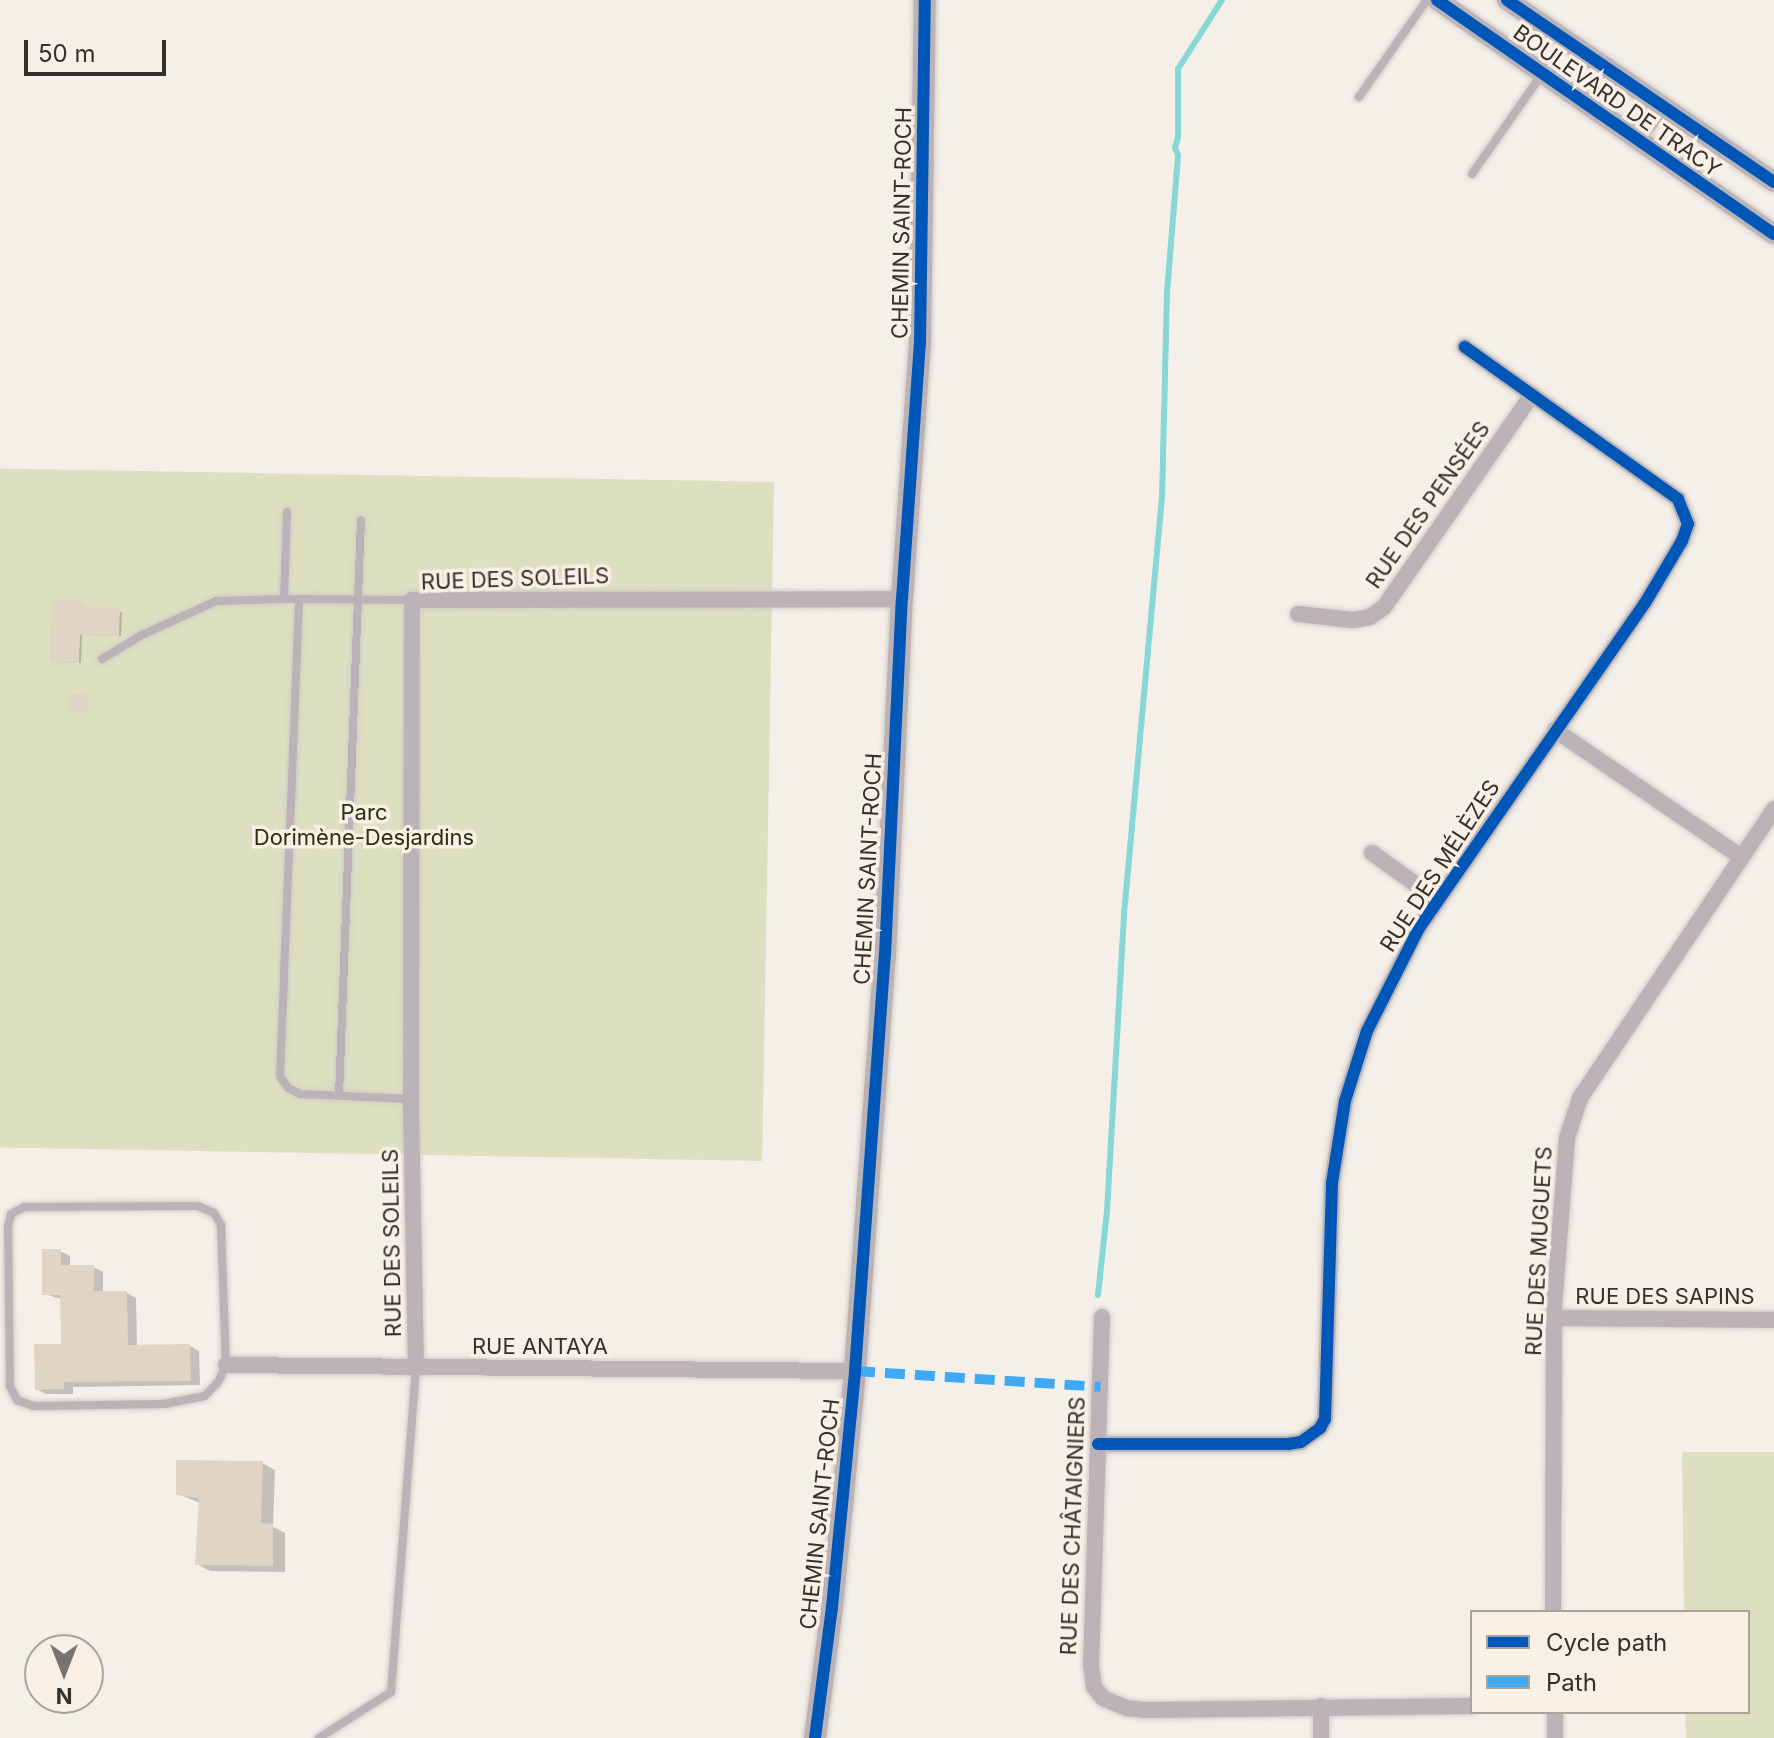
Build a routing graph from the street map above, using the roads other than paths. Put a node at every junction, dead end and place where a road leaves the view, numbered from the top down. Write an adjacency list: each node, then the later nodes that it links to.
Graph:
1 (925, 0): 18 (main road, CHEMIN SAINT-ROCH)
2 (1427, 0): 6 (lane)
3 (1437, 0): 5 (street, BOULEVARD DE TRACY)
4 (1507, 0): 7 (street, BOULEVARD DE TRACY)
5 (1542, 73): 8 (street, BOULEVARD DE TRACY); 9 (lane)
6 (1359, 97)
7 (1661, 105): 8 (street); 10 (street, BOULEVARD DE TRACY)
8 (1635, 138): 11 (street, BOULEVARD DE TRACY)
9 (1472, 174)
10 (1774, 182)
11 (1774, 234)
12 (1465, 347): 13 (street, RUE DES MÉLÈZES)
13 (1532, 395): 21 (street, RUE DES PENSÉES); 23 (street, RUE DES MÉLÈZES)
14 (287, 512): 16 (lane)
15 (361, 520): 20 (lane)
16 (284, 599): 17 (lane); 22 (lane)
17 (299, 599): 20 (lane); 28 (lane)
18 (902, 599): 19 (street, RUE DES SOLEILS); 35 (main road, CHEMIN SAINT-ROCH)
19 (412, 600): 20 (lane); 29 (street, RUE DES SOLEILS)
20 (357, 601): 28 (lane)
21 (1298, 614)
22 (102, 659)
23 (1555, 730): 26 (street); 27 (street, RUE DES MÉLÈZES)
24 (1774, 809): 26 (street, RUE DES MUGUETS)
25 (1372, 853): 27 (street)
26 (1741, 857): 31 (street, RUE DES MUGUETS)
27 (1438, 900): 36 (street, RUE DES MÉLÈZES)
28 (339, 1095): 29 (lane)
29 (411, 1099): 34 (street, RUE DES SOLEILS)
30 (1102, 1317): 36 (street, RUE DES CHÂTAIGNIERS)
31 (1555, 1318): 32 (street, RUE DES SAPINS); 37 (street, RUE DES MUGUETS)
32 (1774, 1320)
33 (226, 1365): 33 (lane); 34 (street, RUE ANTAYA)
34 (416, 1368): 35 (street, RUE ANTAYA); 41 (lane)
35 (855, 1371): 42 (main road, CHEMIN SAINT-ROCH)
36 (1098, 1444): 38 (street, RUE DES CHÂTAIGNIERS)
37 (1553, 1610)
38 (1321, 1706): 39 (street, RUE DES CHÂTAIGNIERS); 43 (street)
39 (1470, 1706)
40 (1555, 1714): 44 (street)
41 (319, 1738)
42 (815, 1738)
43 (1321, 1738)
44 (1555, 1738)

